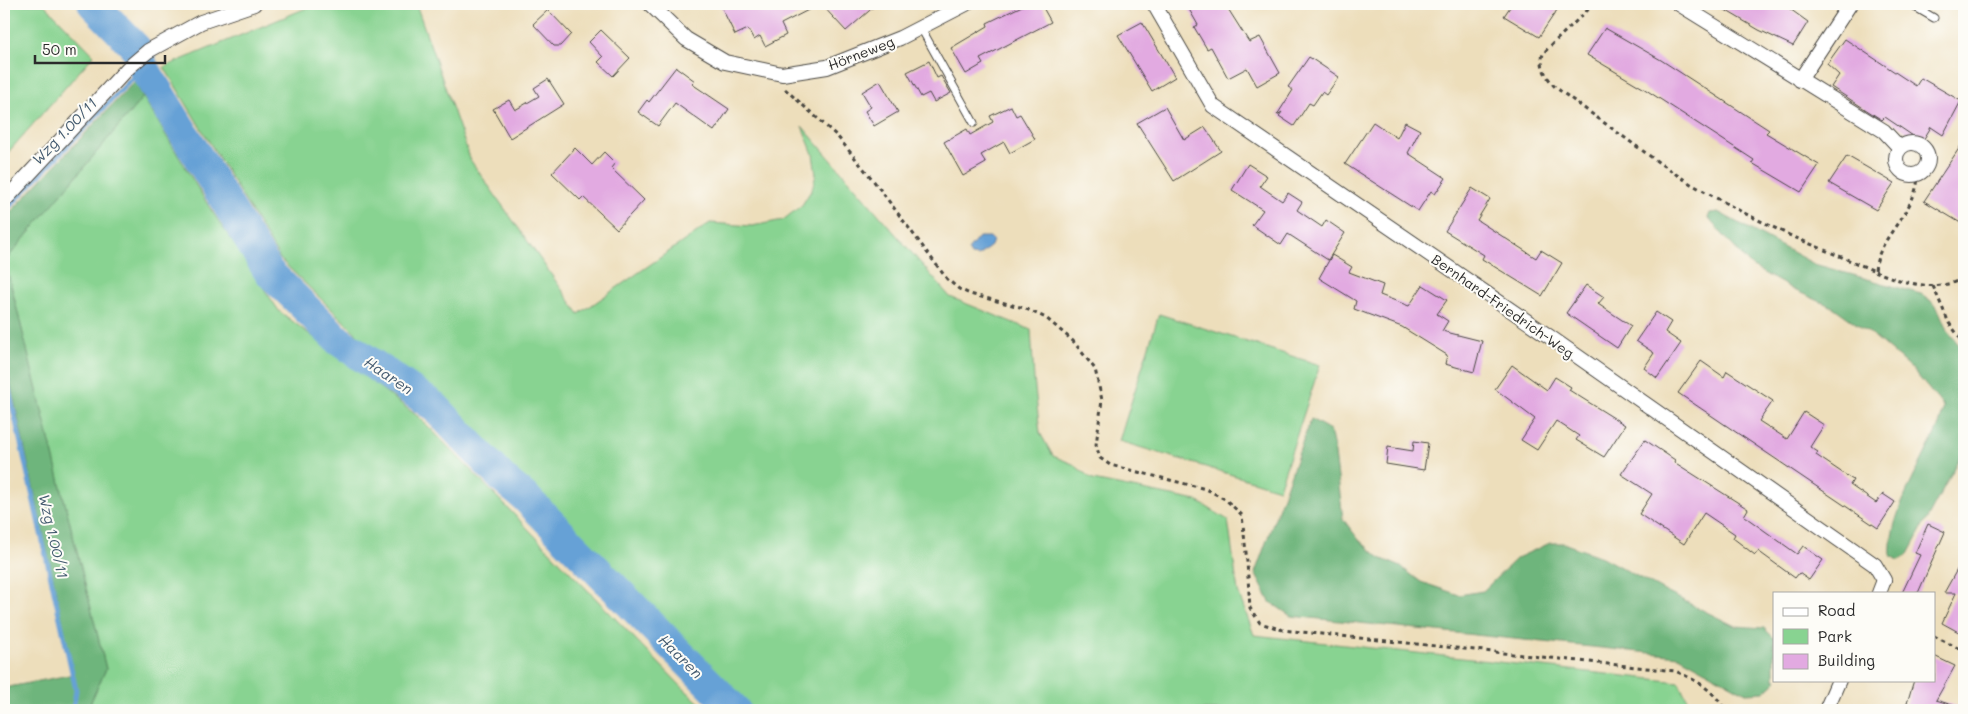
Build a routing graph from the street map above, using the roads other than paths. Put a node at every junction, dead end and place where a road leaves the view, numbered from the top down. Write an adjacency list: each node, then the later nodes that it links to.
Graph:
1 (254, 4): 13 (street)
2 (650, 4): 9 (street, Hörneweg)
3 (966, 4): 9 (street, Hörneweg)
4 (1154, 4): 14 (street, Bernhard-Friedrich-Weg)
5 (1679, 4): 10 (street)
6 (1850, 4): 10 (street)
7 (1910, 4): 8 (lane)
8 (1934, 18)
9 (921, 28): 11 (lane)
10 (1800, 80): 12 (street)
11 (974, 123)
12 (1900, 148): 12 (street)
13 (4, 202)
14 (1882, 586)
15 (1839, 682): 16 (street)
16 (1826, 710)

